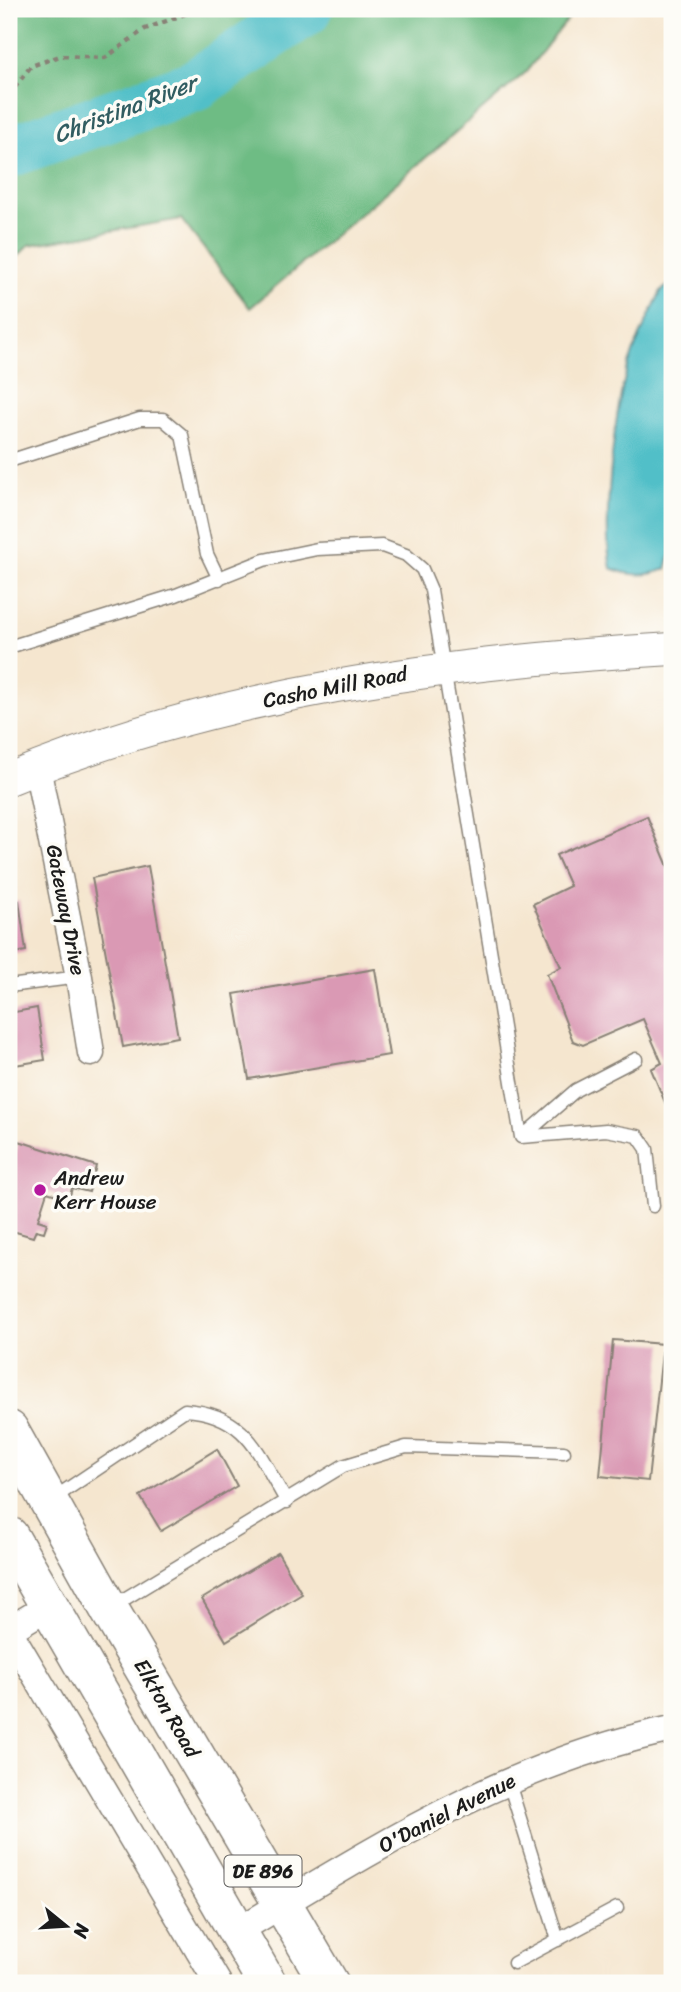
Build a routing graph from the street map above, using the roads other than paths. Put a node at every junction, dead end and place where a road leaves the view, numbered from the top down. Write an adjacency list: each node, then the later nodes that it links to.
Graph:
1 (9, 461): 2 (lane)
2 (219, 579): 3 (lane); 5 (lane)
3 (9, 647)
4 (672, 648): 5 (street, Casho Mill Road)
5 (444, 668): 6 (street, Casho Mill Road); 11 (lane)
6 (23, 773): 7 (street, Gateway Drive)
7 (79, 977): 8 (lane); 9 (street, Gateway Drive)
8 (9, 986)
9 (91, 1053)
10 (636, 1059): 11 (lane)
11 (522, 1137): 12 (lane)
12 (653, 1206)
13 (9, 1430): 15 (main road, Elkton Road / DE 896)
14 (564, 1452): 16 (lane)
15 (48, 1502): 16 (lane); 19 (main road, Elkton Road / DE 896)
16 (287, 1502): 19 (lane)
17 (9, 1536): 18 (main road, DE 896)
18 (49, 1606): 19 (main road); 20 (street); 25 (main road, DE 896)
19 (109, 1609): 23 (main road, Elkton Road / DE 896)
20 (9, 1630): 28 (street)
21 (672, 1728): 22 (street, O'Daniel Avenue)
22 (508, 1780): 23 (street, O'Daniel Avenue); 26 (lane)
23 (282, 1904): 25 (street, O'Daniel Avenue); 30 (main road, Elkton Road / DE 896)
24 (617, 1909): 26 (lane)
25 (236, 1932): 29 (main road, DE 896)
26 (558, 1940): 27 (lane)
27 (514, 1963)
28 (218, 1983)
29 (267, 1983)
30 (329, 1983)

